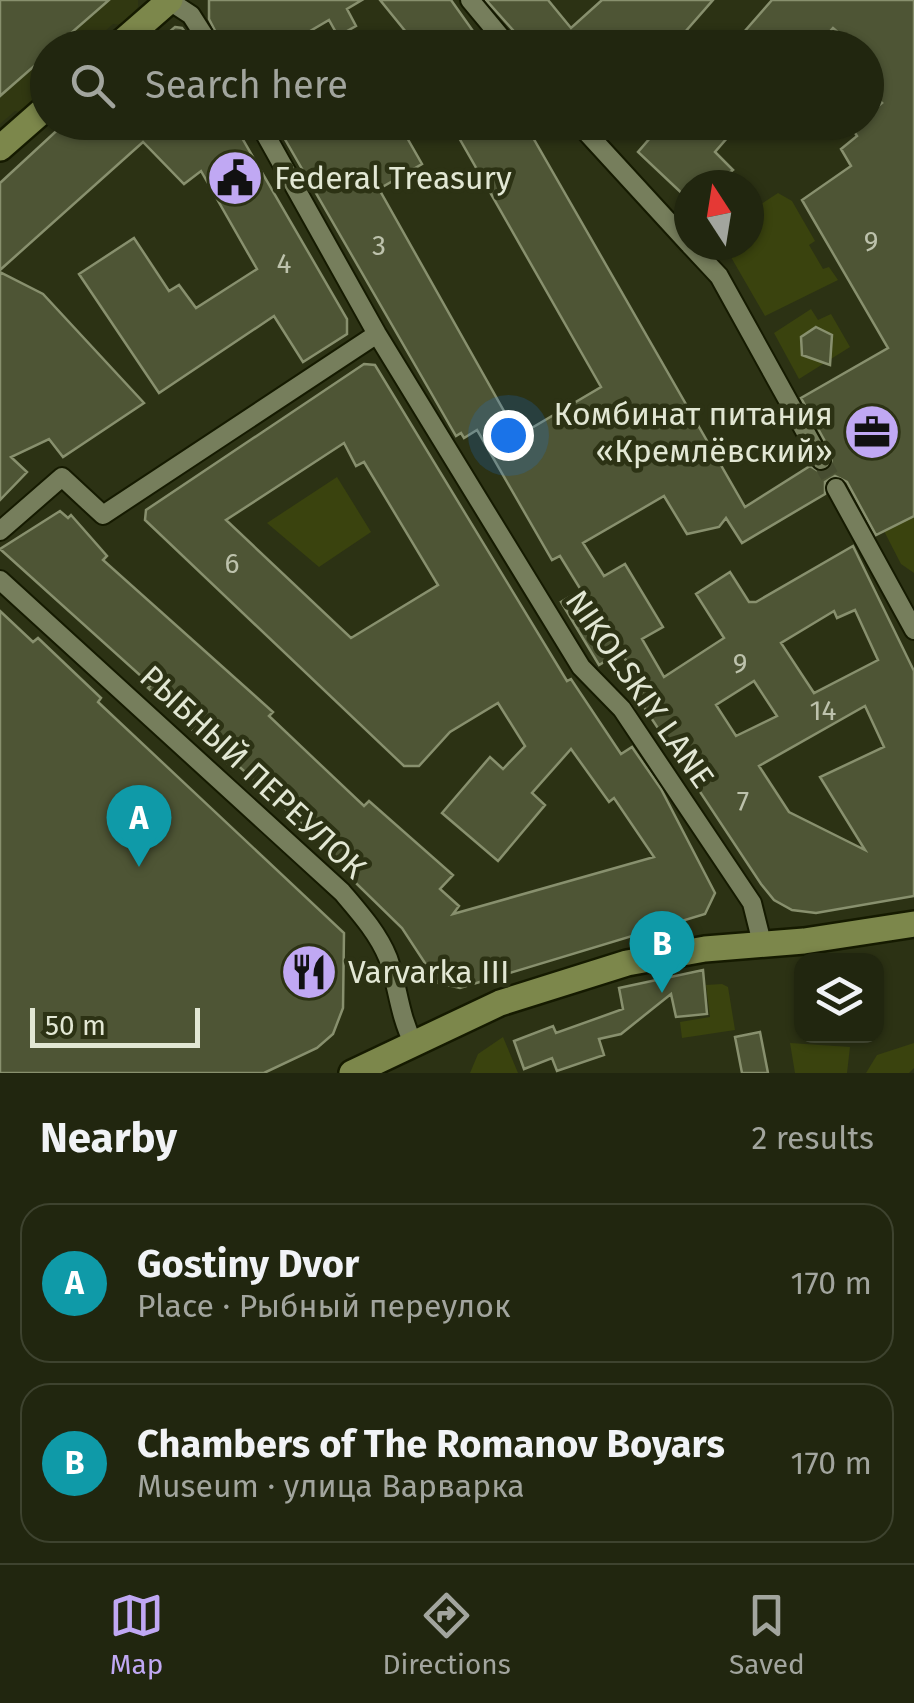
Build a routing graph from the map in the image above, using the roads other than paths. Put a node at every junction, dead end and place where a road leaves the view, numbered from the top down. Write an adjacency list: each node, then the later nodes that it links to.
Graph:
1 (169, 0): 3 (street); 4 (street)
2 (470, 0): 5 (street)
3 (135, 30)
4 (201, 30)
5 (495, 30)
6 (30, 122): 9 (street)
7 (269, 140): 12 (street)
8 (594, 140): 10 (street)
9 (0, 148)
10 (674, 227)
11 (704, 260): 13 (street)
12 (378, 334): 15 (street); 19 (street)
13 (821, 460)
14 (836, 488): 17 (street)
15 (0, 532)
16 (0, 580): 20 (street, РЫБНЫЙ ПЕРЕУЛОК)
17 (912, 618)
18 (914, 924): 19 (street)
19 (762, 943): 20 (street)
20 (412, 1042): 21 (street)
21 (352, 1073)

